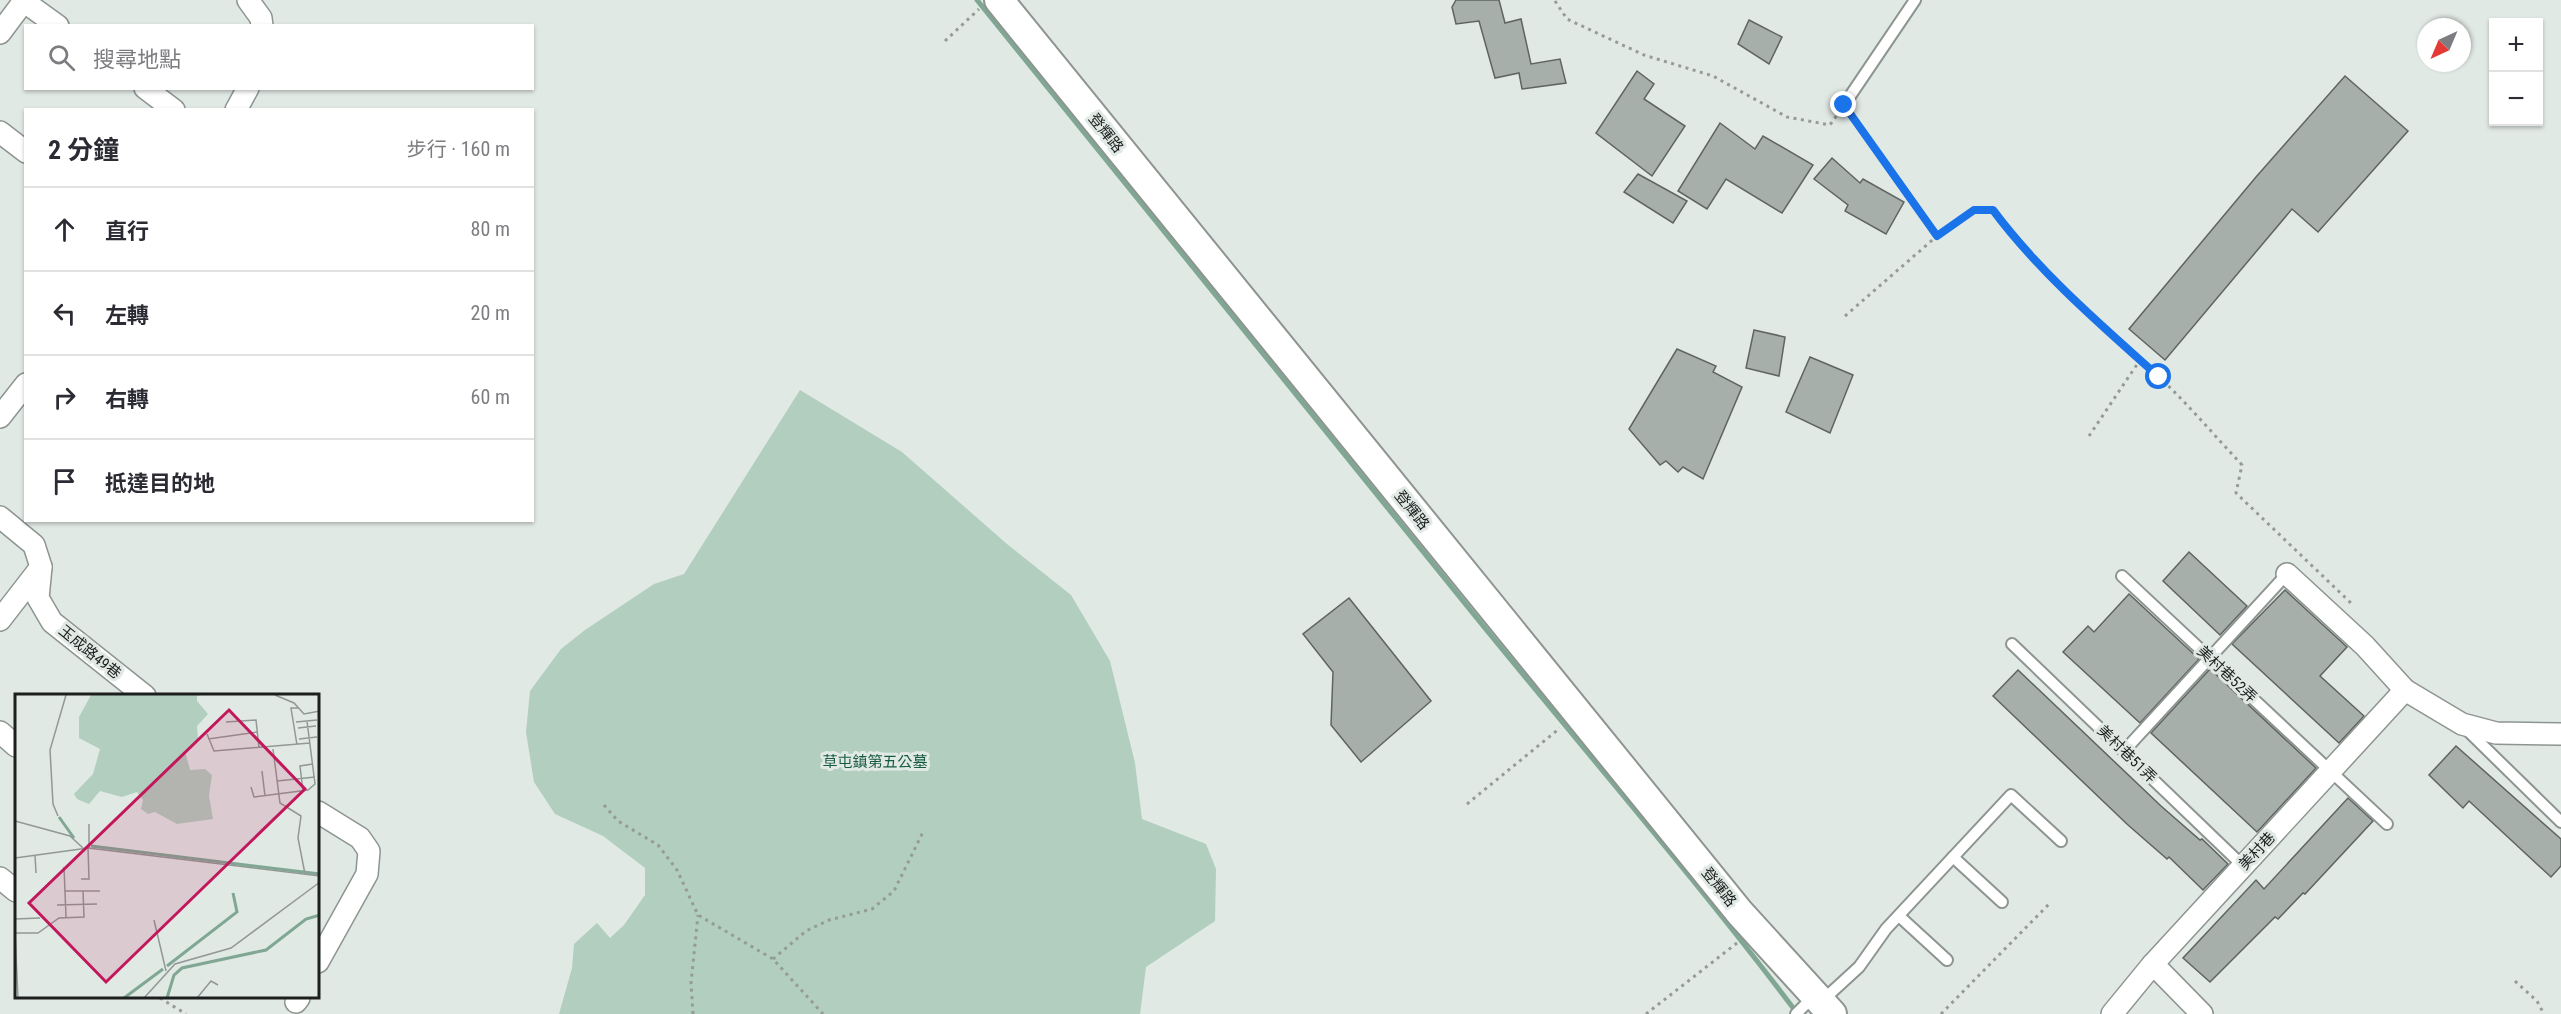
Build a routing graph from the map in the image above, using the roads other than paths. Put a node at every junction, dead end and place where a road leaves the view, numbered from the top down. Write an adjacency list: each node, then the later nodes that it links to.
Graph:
1 (23, 0): 5 (street); 7 (street)
2 (249, 0): 6 (street)
3 (1916, 0): 10 (lane)
4 (990, 3): 45 (street, 登輝路)
5 (55, 24)
6 (262, 24)
7 (0, 33)
8 (148, 90): 11 (street)
9 (247, 90): 12 (street)
10 (1844, 105)
11 (171, 108)
12 (237, 108)
13 (0, 132): 14 (street)
14 (24, 150)
15 (24, 387): 16 (street)
16 (0, 417)
17 (0, 517): 18 (street)
18 (41, 567): 21 (street); 25 (street, 玉成路49巷)
19 (2287, 574): 23 (lane); 24 (street)
20 (2122, 576): 23 (lane, 美村巷52弄)
21 (0, 620)
22 (2012, 644): 30 (lane, 美村巷51弄)
23 (2210, 658): 30 (lane); 31 (lane, 美村巷52弄)
24 (2405, 690): 26 (street); 31 (street, 美村巷)
25 (142, 694)
26 (2462, 724): 28 (street); 33 (lane)
27 (0, 732): 29 (street)
28 (2561, 734)
29 (15, 745)
30 (2124, 751): 37 (lane, 美村巷51弄)
31 (2332, 772): 34 (lane, 美村巷52弄); 37 (street, 美村巷)
32 (320, 813): 42 (street)
33 (2561, 822)
34 (2387, 824)
35 (2061, 842): 36 (lane)
36 (1953, 857): 40 (lane); 41 (lane)
37 (2242, 865): 44 (street, 美村巷)
38 (0, 878): 39 (street)
39 (15, 890)
40 (2002, 902)
41 (1899, 916): 43 (lane); 45 (lane)
42 (320, 956)
43 (1947, 960)
44 (2153, 964): 46 (street, 美村巷); 47 (street)
45 (1816, 1006)
46 (2112, 1014)
47 (2202, 1014)

